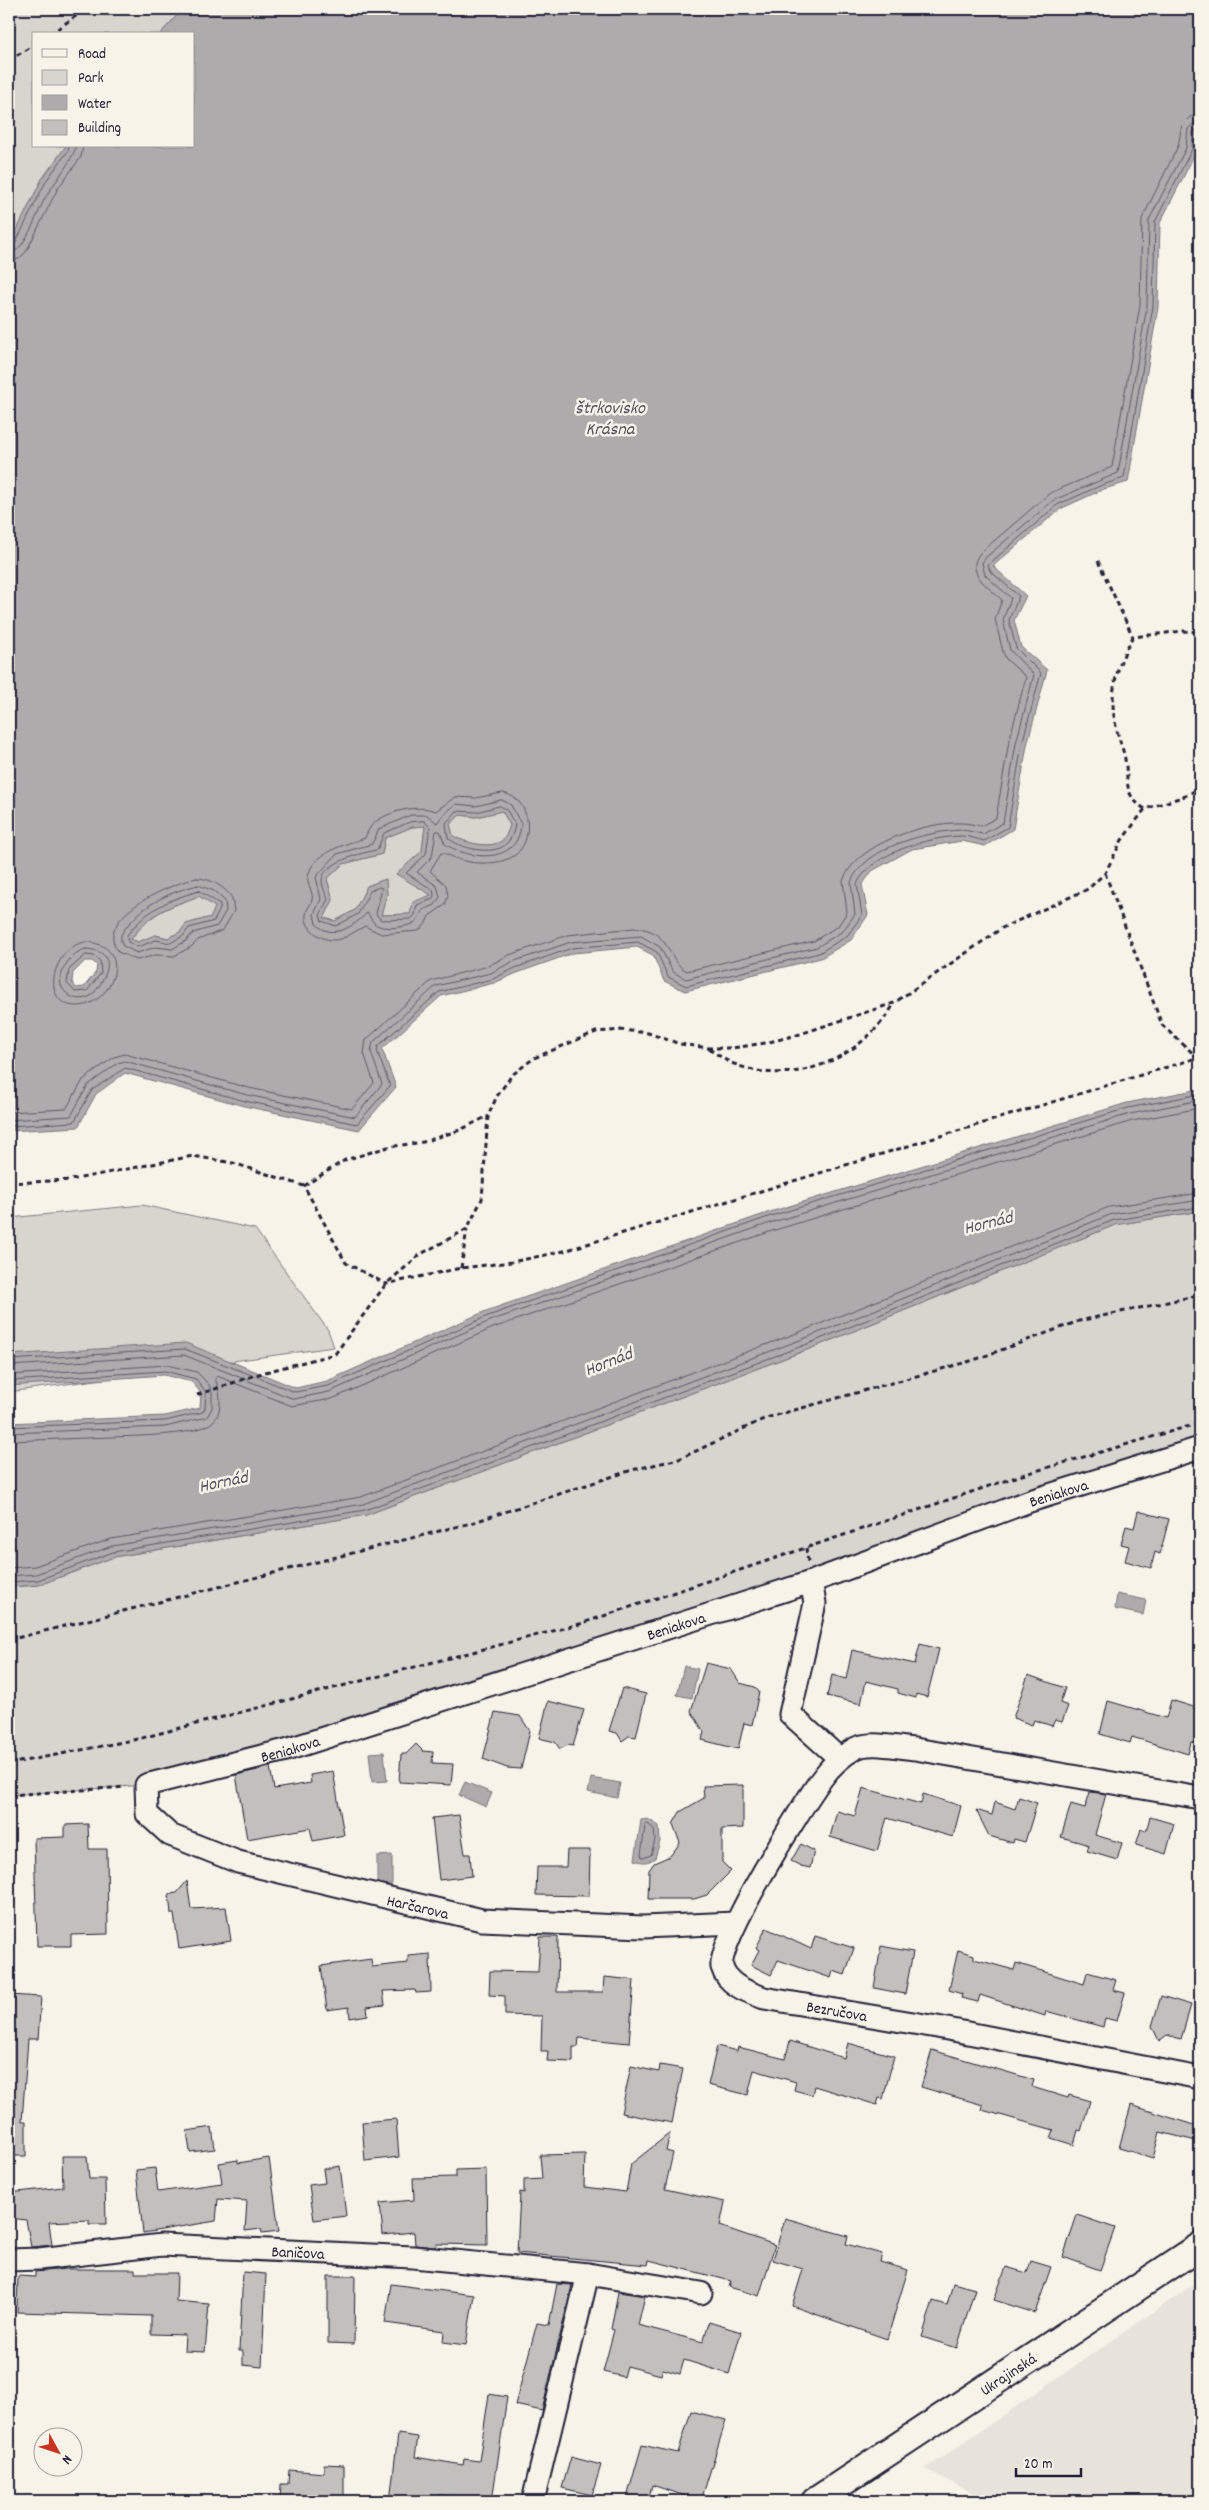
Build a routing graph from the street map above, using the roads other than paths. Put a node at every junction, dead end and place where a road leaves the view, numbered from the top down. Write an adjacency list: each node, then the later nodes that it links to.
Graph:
1 (1200, 1448): 2 (street, Beniakova)
2 (811, 1582): 3 (street); 4 (street, Beniakova)
3 (840, 1759): 5 (street, Bezručova); 6 (street, Bezručova)
4 (146, 1785): 6 (street, Harčarova)
5 (1200, 1798)
6 (735, 1923): 7 (street, Bezručova)
7 (1200, 2078)
8 (1200, 2246): 13 (main road, Ukrajinská)
9 (9, 2260): 10 (street, Baničova)
10 (588, 2274): 11 (street, Baničova); 12 (street)
11 (701, 2293)
12 (533, 2501)
13 (815, 2501)

